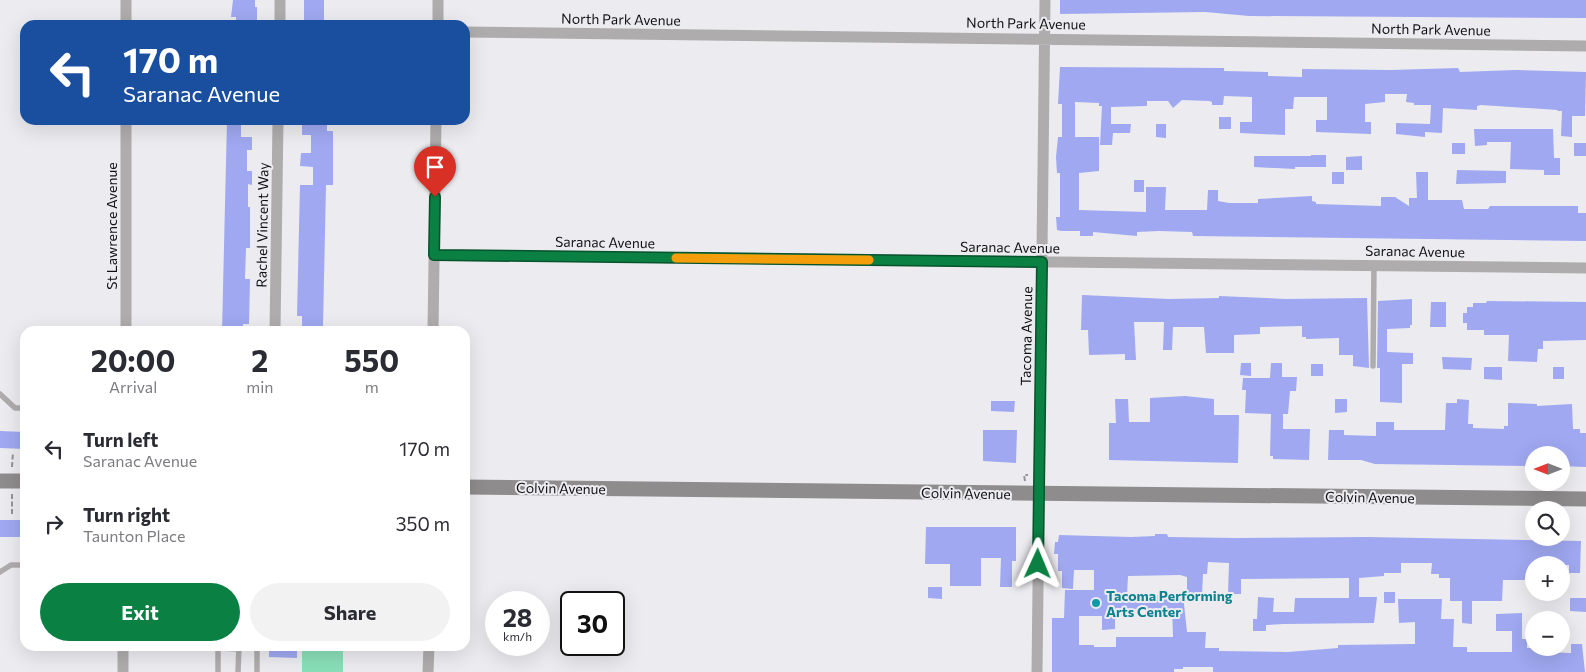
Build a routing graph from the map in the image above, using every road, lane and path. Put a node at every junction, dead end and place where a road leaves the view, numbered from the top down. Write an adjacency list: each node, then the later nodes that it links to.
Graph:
1 (126, 0): 5 (street)
2 (280, 0): 6 (street)
3 (438, 0): 7 (street)
4 (1044, 0): 9 (street, Tacoma Avenue)
5 (126, 20)
6 (280, 20)
7 (438, 20)
8 (470, 32): 9 (street, North Park Avenue)
9 (1044, 38): 10 (street, North Park Avenue); 15 (street, Tacoma Avenue)
10 (1586, 46)
11 (126, 125): 18 (street, St Lawrence Avenue)
12 (278, 125): 19 (street, Rachel Vincent Way)
13 (436, 125): 14 (street)
14 (434, 255): 15 (street, Saranac Avenue); 20 (street)
15 (1042, 262): 16 (street, Saranac Avenue); 32 (street, Tacoma Avenue)
16 (1374, 266): 17 (street, Saranac Avenue); 21 (lane)
17 (1586, 268)
18 (126, 326)
19 (275, 326)
20 (433, 326)
21 (1373, 366)
22 (0, 394): 23 (lane)
23 (20, 408)
24 (12, 452): 25 (path)
25 (12, 471)
26 (1024, 475): 29 (path)
27 (0, 481): 28 (street)
28 (20, 481)
29 (1025, 482)
30 (470, 487): 32 (street, Colvin Avenue)
31 (12, 494): 34 (path)
32 (1039, 494): 33 (street, Colvin Avenue); 47 (street, Tacoma Avenue)
33 (1586, 499)
34 (12, 514)
35 (20, 565): 36 (lane)
36 (0, 572)
37 (123, 651): 42 (street)
38 (218, 651): 43 (lane)
39 (239, 651): 44 (lane)
40 (258, 651): 45 (lane)
41 (429, 651): 46 (street)
42 (123, 672)
43 (218, 672)
44 (238, 672)
45 (257, 672)
46 (428, 672)
47 (1037, 672)

